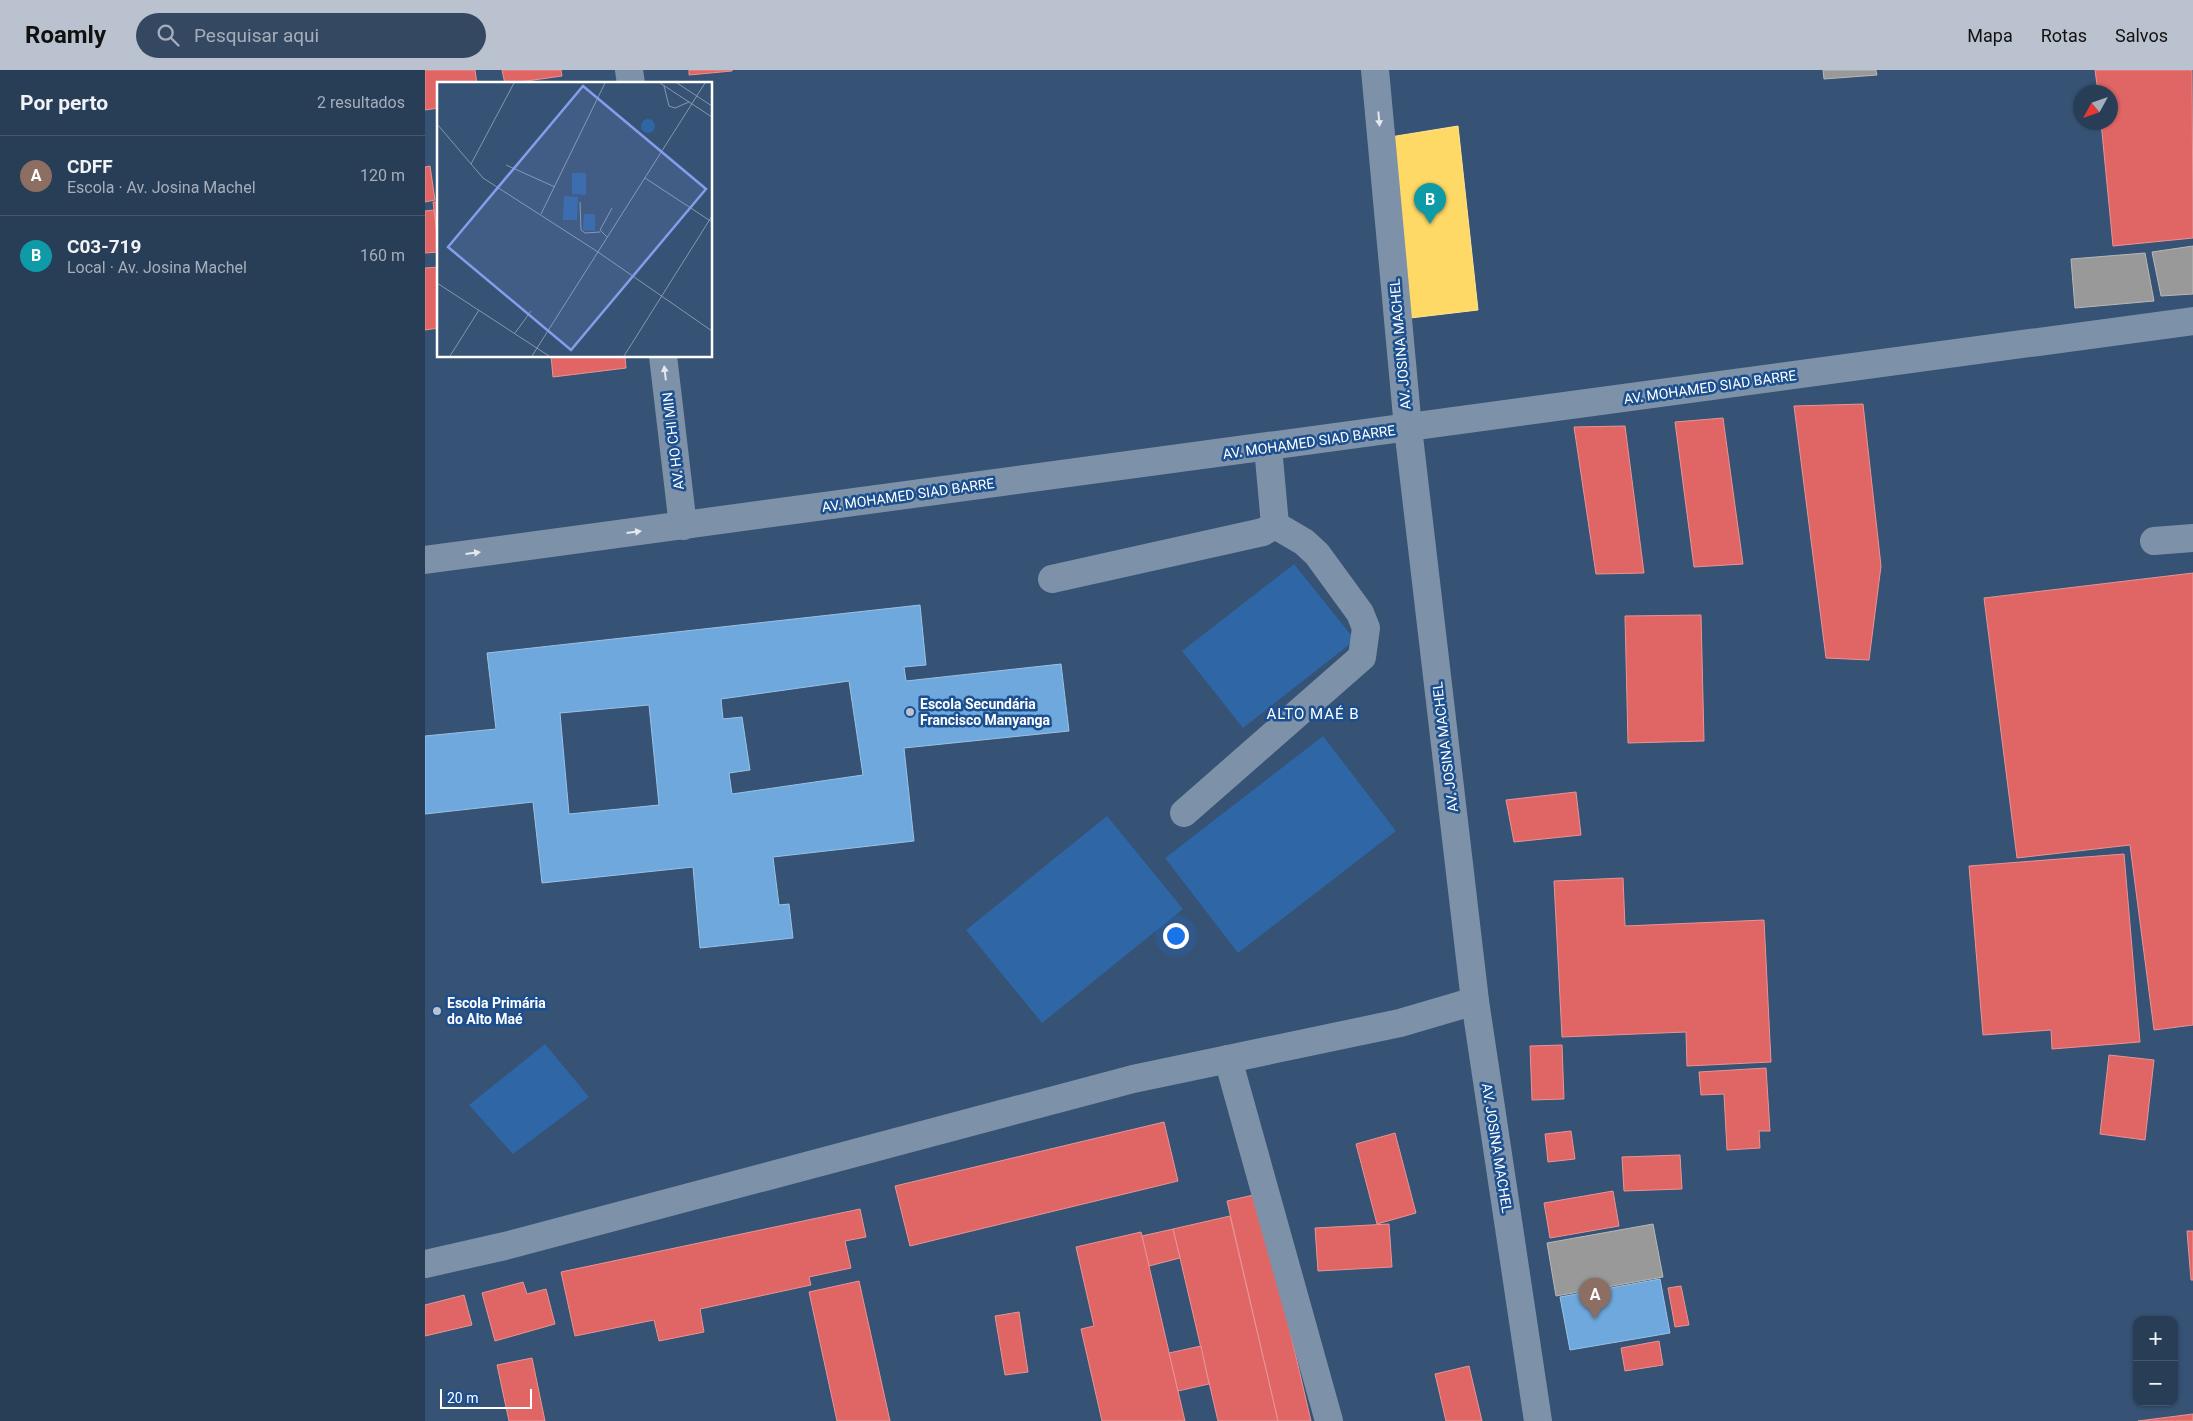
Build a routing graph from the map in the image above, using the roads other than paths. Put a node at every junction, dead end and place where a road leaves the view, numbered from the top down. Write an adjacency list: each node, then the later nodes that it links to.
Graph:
1 (1375, 70): 4 (street, AV. JOSINA MACHEL, one-way to 4)
2 (2193, 321): 4 (street, AV. MOHAMED SIAD BARRE)
3 (663, 358): 7 (street, AV. HO CHI MIN, one-way to 3)
4 (1408, 428): 5 (street, AV. MOHAMED SIAD BARRE); 13 (street, AV. JOSINA MACHEL)
5 (1268, 447): 6 (street); 7 (street, AV. MOHAMED SIAD BARRE)
6 (1275, 525): 11 (street); 12 (street)
7 (683, 526): 10 (street, AV. MOHAMED SIAD BARRE, one-way to 7)
8 (2193, 538): 9 (street)
9 (2154, 541)
10 (425, 560)
11 (1052, 578)
12 (1184, 813)
13 (1475, 1000): 14 (street); 17 (street, AV. JOSINA MACHEL)
14 (1228, 1059): 15 (street); 16 (street)
15 (425, 1264)
16 (1329, 1421)
17 (1538, 1421)

